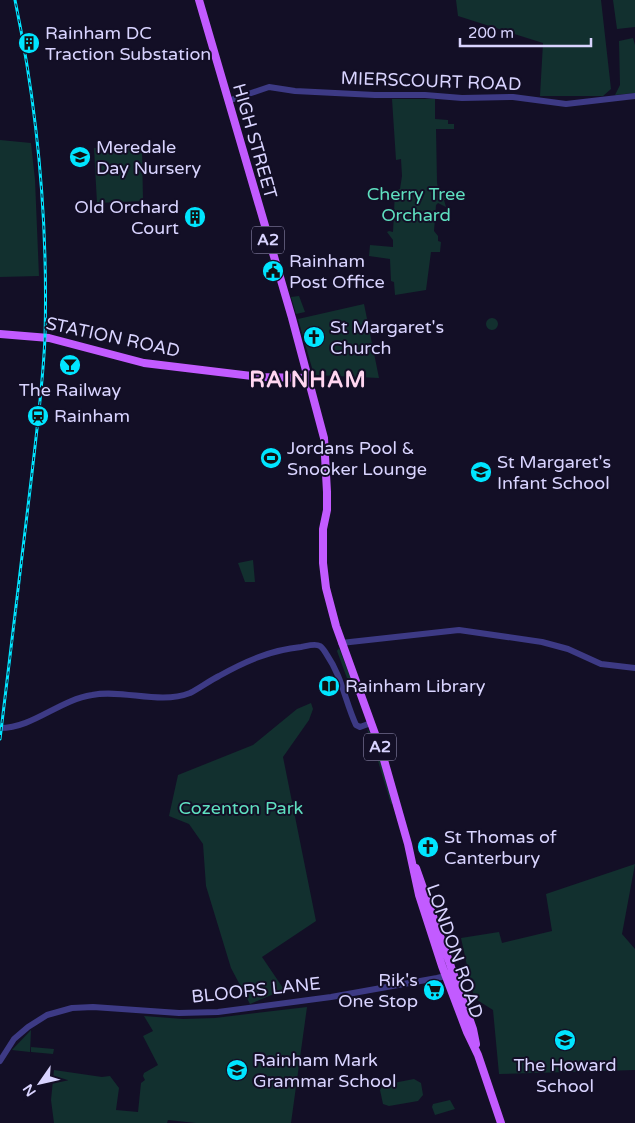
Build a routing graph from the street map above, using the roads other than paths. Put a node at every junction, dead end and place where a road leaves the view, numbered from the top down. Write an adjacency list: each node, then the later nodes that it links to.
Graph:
1 (199, 0): 3 (main road, HIGH STREET / A2)
2 (635, 96): 3 (street, MIERSCOURT ROAD)
3 (228, 101): 5 (main road, HIGH STREET / A2)
4 (0, 334): 5 (main road, STATION ROAD)
5 (308, 378): 6 (main road, HIGH STREET / A2)
6 (341, 643): 7 (street); 8 (main road, LONDON ROAD / A2)
7 (635, 668)
8 (371, 723): 9 (street); 10 (main road, LONDON ROAD / A2)
9 (0, 728)
10 (449, 975): 11 (street, BLOORS LANE); 12 (main road, LONDON ROAD / A2)
11 (0, 1061)
12 (501, 1123)

